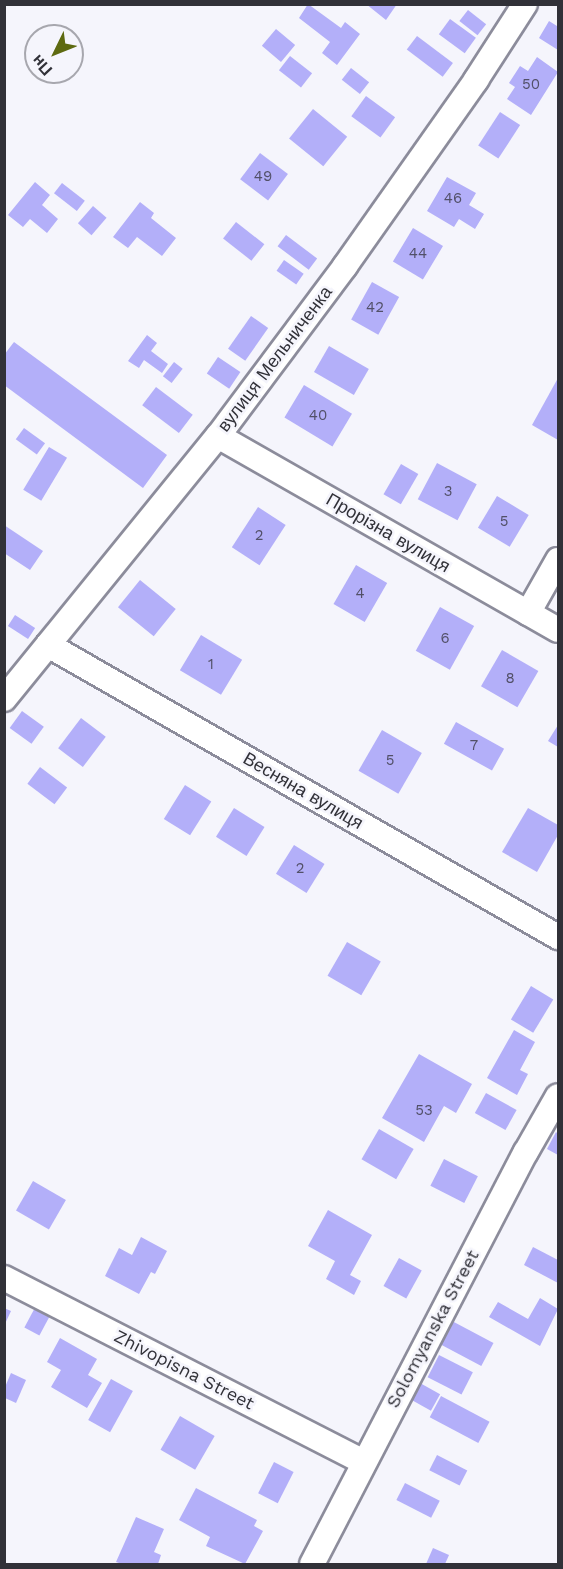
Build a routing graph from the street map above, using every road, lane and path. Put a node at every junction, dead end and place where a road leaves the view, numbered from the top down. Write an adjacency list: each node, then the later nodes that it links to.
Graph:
1 (525, 4): 2 (street, вулиця Мельниченка)
2 (218, 436): 4 (street, Прорізна вулиця); 6 (street, вулиця Мельниченка)
3 (558, 560): 4 (street)
4 (528, 613): 5 (street, Прорізна вулиця)
5 (558, 630)
6 (48, 645): 7 (street, вулиця Мельниченка); 8 (street, Весняна вулиця)
7 (4, 699)
8 (558, 937)
9 (558, 1096): 11 (street, Solomyanska Street)
10 (4, 1278): 11 (street, Zhivopisna Street)
11 (363, 1462): 12 (street, Solomyanska Street)
12 (312, 1564)

